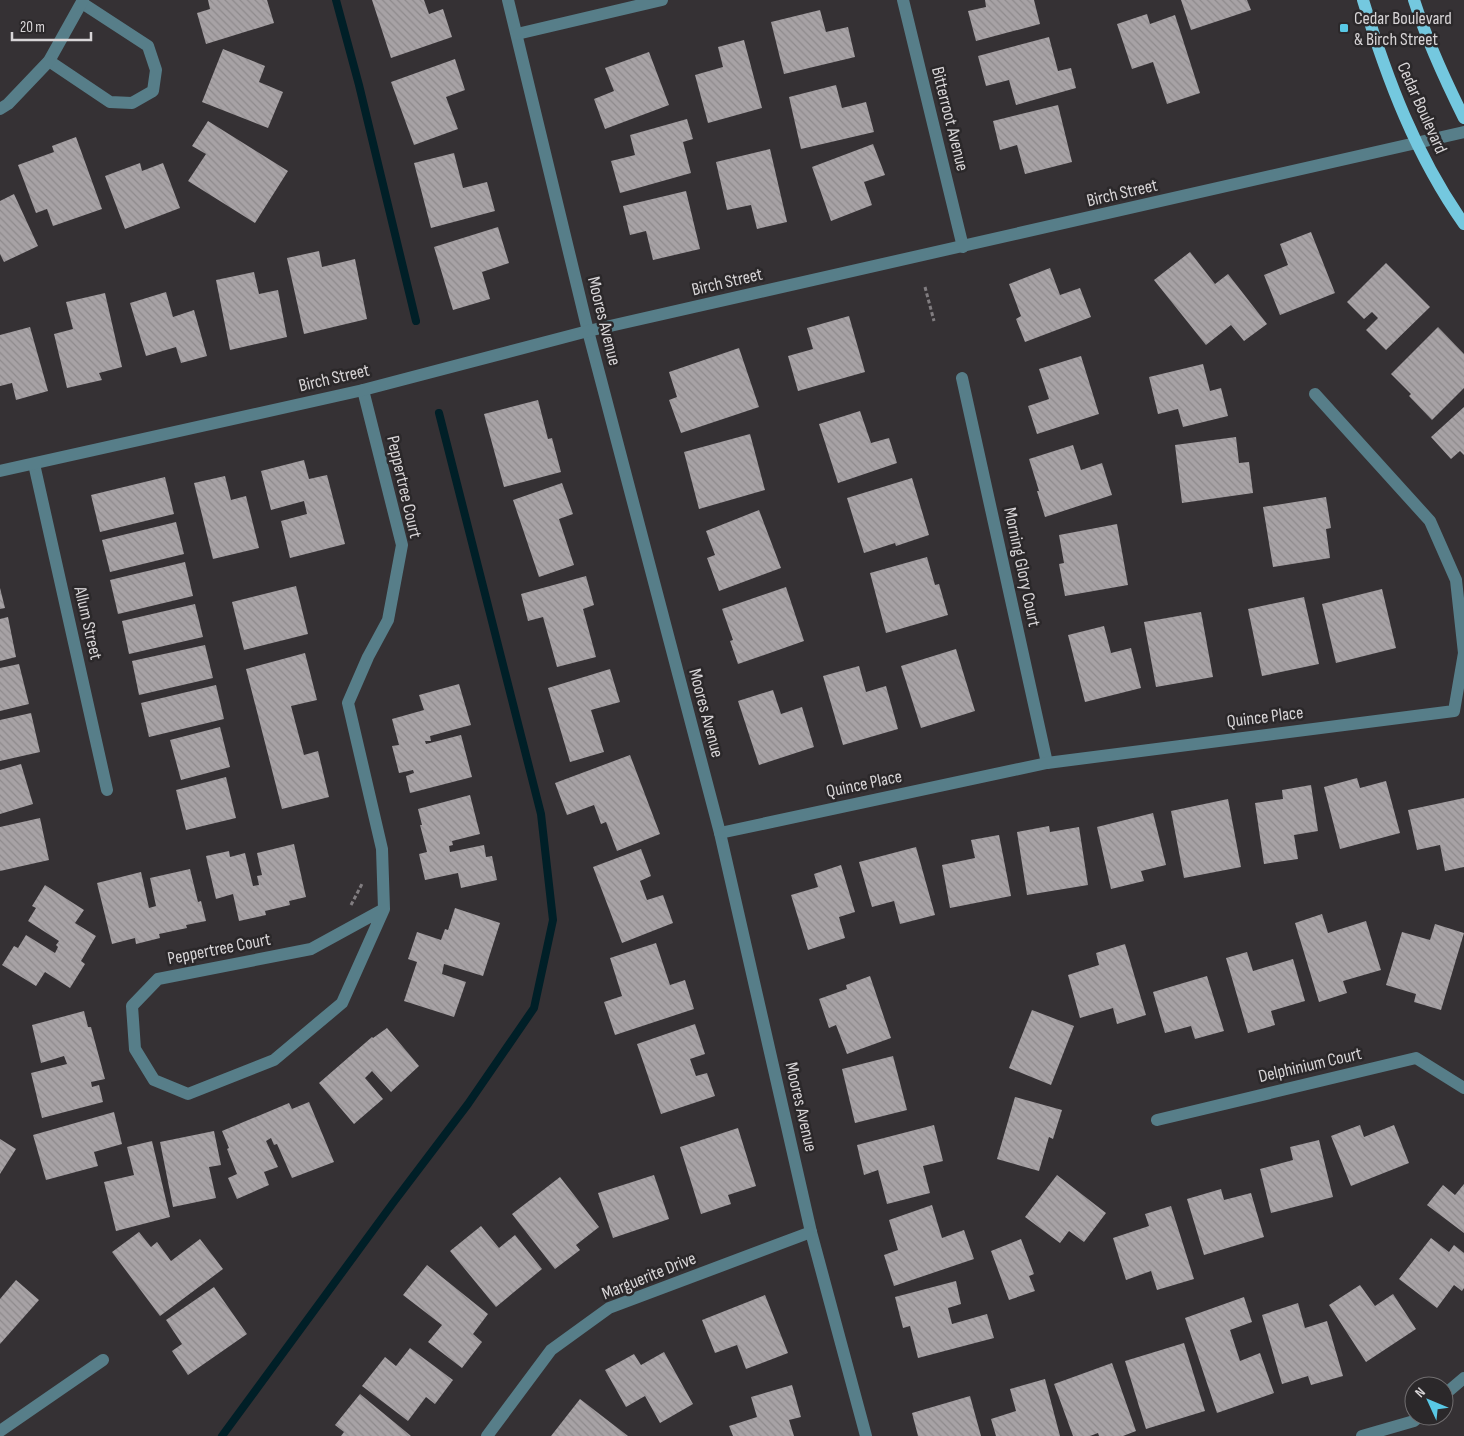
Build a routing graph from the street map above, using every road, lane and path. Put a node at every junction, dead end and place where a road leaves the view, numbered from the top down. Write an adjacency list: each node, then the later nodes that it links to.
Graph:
1 (508, 0): 7 (street, Moores Avenue)
2 (662, 0): 7 (street)
3 (904, 0): 14 (street, Bitterroot Avenue)
4 (1363, 0): 12 (main road, Cedar Boulevard)
5 (1414, 0): 10 (main road, Cedar Boulevard)
6 (83, 1): 8 (street); 8 (street)
7 (517, 34): 17 (street, Moores Avenue)
8 (49, 61): 9 (street)
9 (0, 108)
10 (1464, 118)
11 (1464, 132): 12 (street, Birch Street)
12 (1416, 143): 13 (main road, Cedar Boulevard); 14 (street, Birch Street)
13 (1464, 224)
14 (963, 247): 17 (street, Birch Street)
15 (925, 287): 16 (path)
16 (934, 321)
17 (588, 331): 19 (street, Birch Street); 25 (street, Moores Avenue)
18 (962, 378): 23 (street, Morning Glory Court)
19 (363, 390): 21 (street, Birch Street); 27 (street, Peppertree Court)
20 (1315, 394): 23 (street, Quince Place)
21 (34, 464): 22 (street, Birch Street); 24 (street, Allum Street)
22 (0, 471)
23 (1047, 763): 25 (street, Quince Place)
24 (107, 790)
25 (720, 833): 31 (street, Moores Avenue)
26 (363, 882): 28 (path)
27 (384, 908): 27 (street, Peppertree Court)
28 (347, 912)
29 (1464, 1088): 30 (street, Delphinium Court)
30 (1157, 1120)
31 (811, 1232): 37 (street, Marguerite Drive); 38 (street, Moores Avenue)
32 (103, 1360): 36 (street)
33 (1464, 1378): 34 (street)
34 (1454, 1387)
35 (1404, 1424): 39 (street)
36 (0, 1431)
37 (487, 1436)
38 (866, 1436)
39 (1362, 1436)

